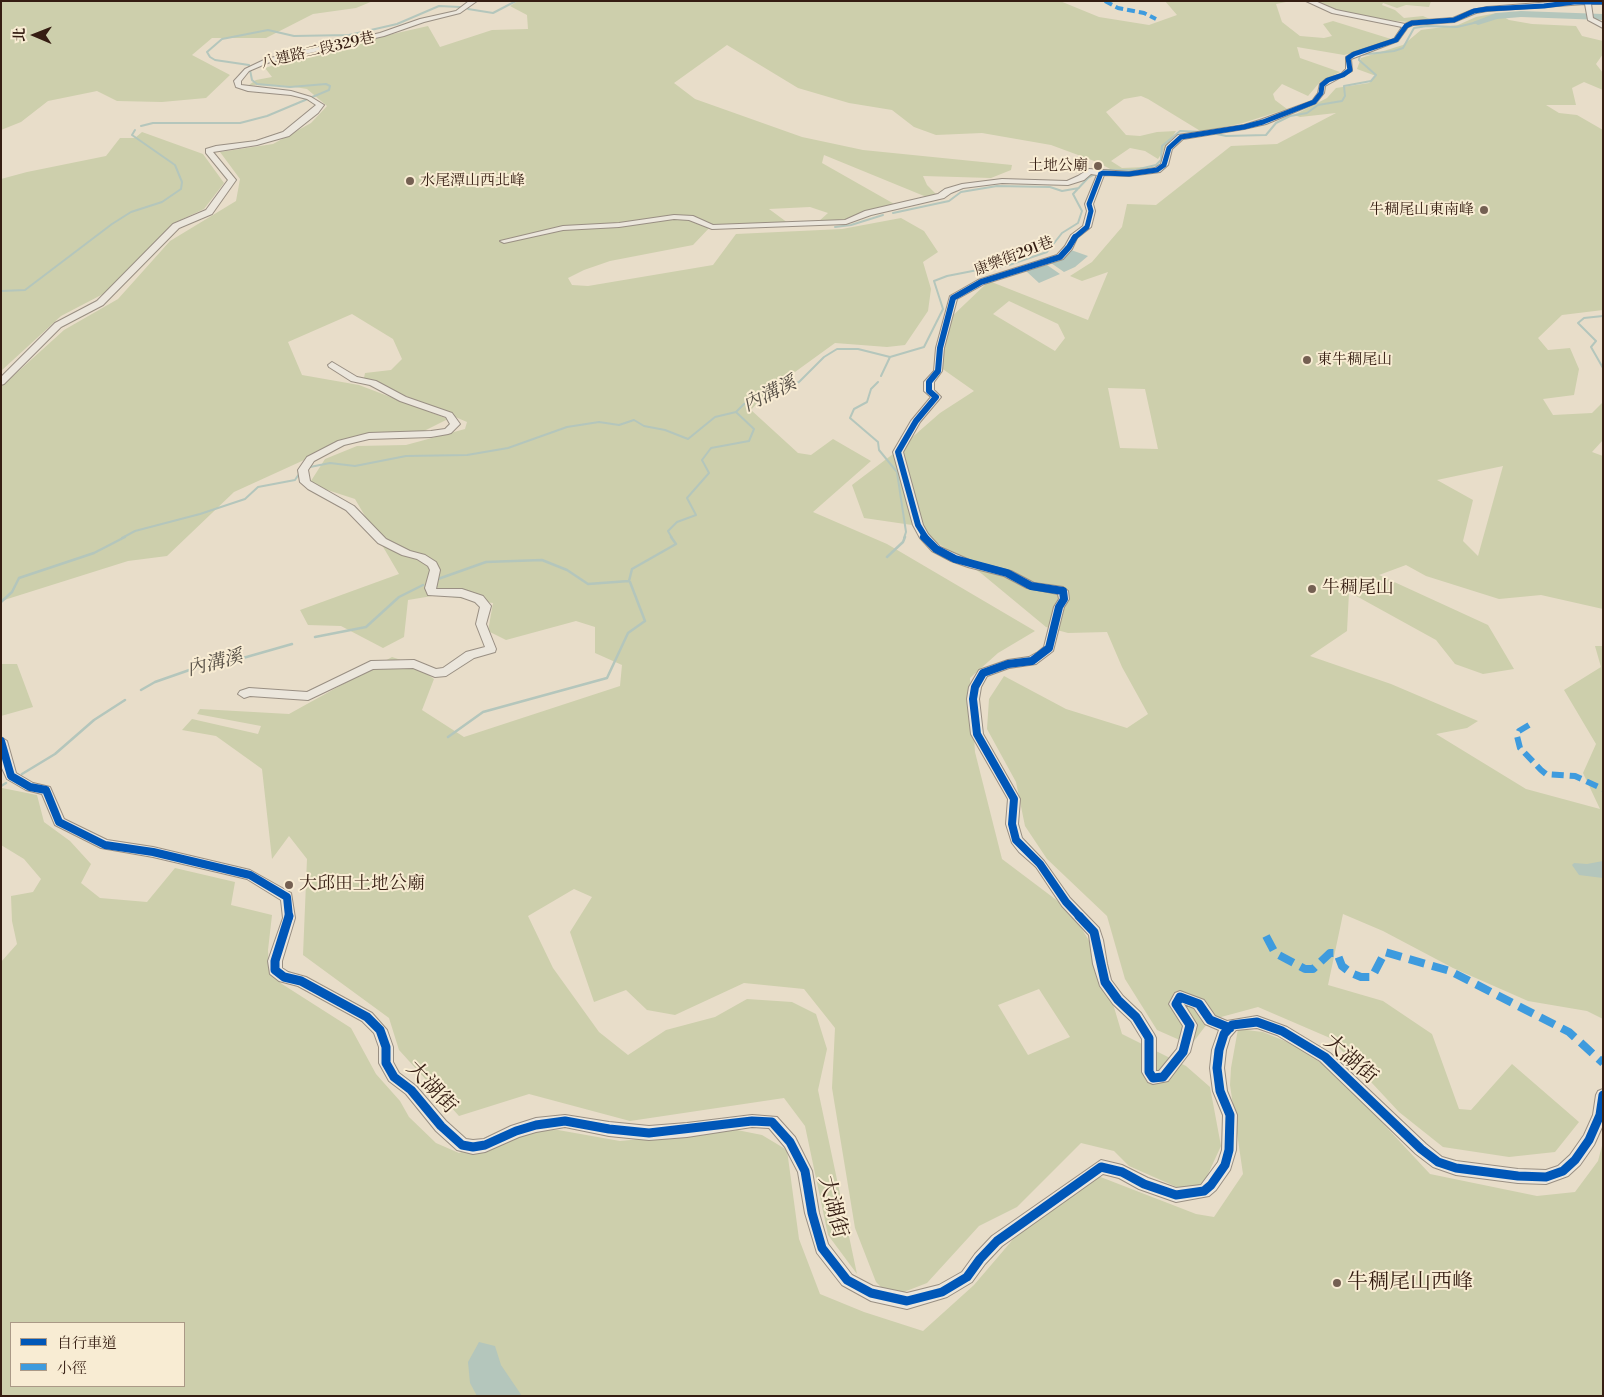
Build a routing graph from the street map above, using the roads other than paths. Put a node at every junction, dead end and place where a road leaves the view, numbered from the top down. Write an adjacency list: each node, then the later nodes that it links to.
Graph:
1 (474, 1): 5 (street, 八連路二段329巷)
2 (1309, 1): 7 (street)
3 (1588, 2): 4 (street); 7 (street); 8 (street)
4 (1603, 2)
5 (453, 14): 6 (street); 12 (street, 八連路二段329巷)
6 (462, 18)
7 (1406, 26): 9 (street)
8 (1603, 26)
9 (1100, 173): 10 (street); 15 (street, 康樂街291巷)
10 (504, 241)
11 (332, 365): 13 (street)
12 (1, 382)
13 (244, 694)
14 (1, 741): 15 (street, 大湖街)
15 (1230, 1028): 16 (street, 大湖街)
16 (1603, 1096)

